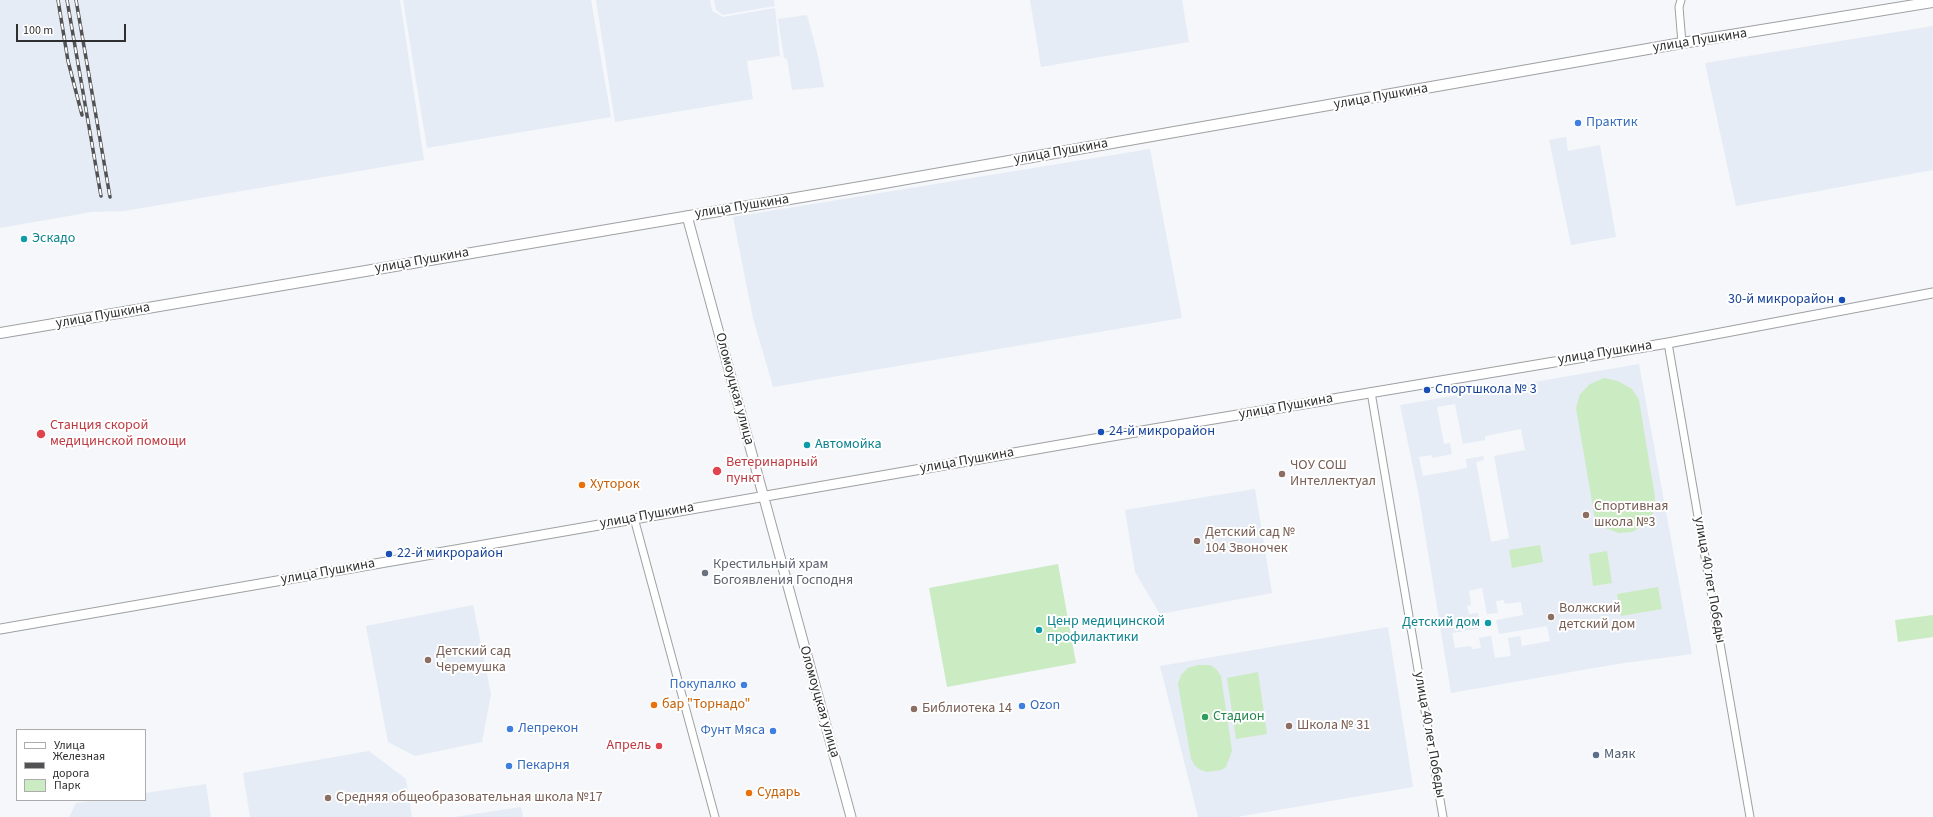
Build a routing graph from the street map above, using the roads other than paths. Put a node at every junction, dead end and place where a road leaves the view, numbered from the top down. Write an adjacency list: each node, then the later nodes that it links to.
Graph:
1 (1681, 0): 3 (street)
2 (1933, 2): 3 (main road, улица Пушкина)
3 (1682, 43): 4 (main road, улица Пушкина)
4 (687, 216): 6 (main road, улица Пушкина); 9 (street, Оломоуцкая улица)
5 (1933, 293): 7 (street, улица Пушкина)
6 (0, 333)
7 (1668, 343): 8 (street, улица Пушкина); 15 (street, улица 40 лет Победы)
8 (1371, 392): 9 (street, улица Пушкина); 14 (street, улица 40 лет Победы)
9 (763, 497): 10 (street, улица Пушкина); 13 (street, Оломоуцкая улица)
10 (634, 518): 11 (street, улица Пушкина); 12 (street)
11 (0, 629)
12 (715, 817)
13 (851, 817)
14 (1443, 817)
15 (1750, 817)

